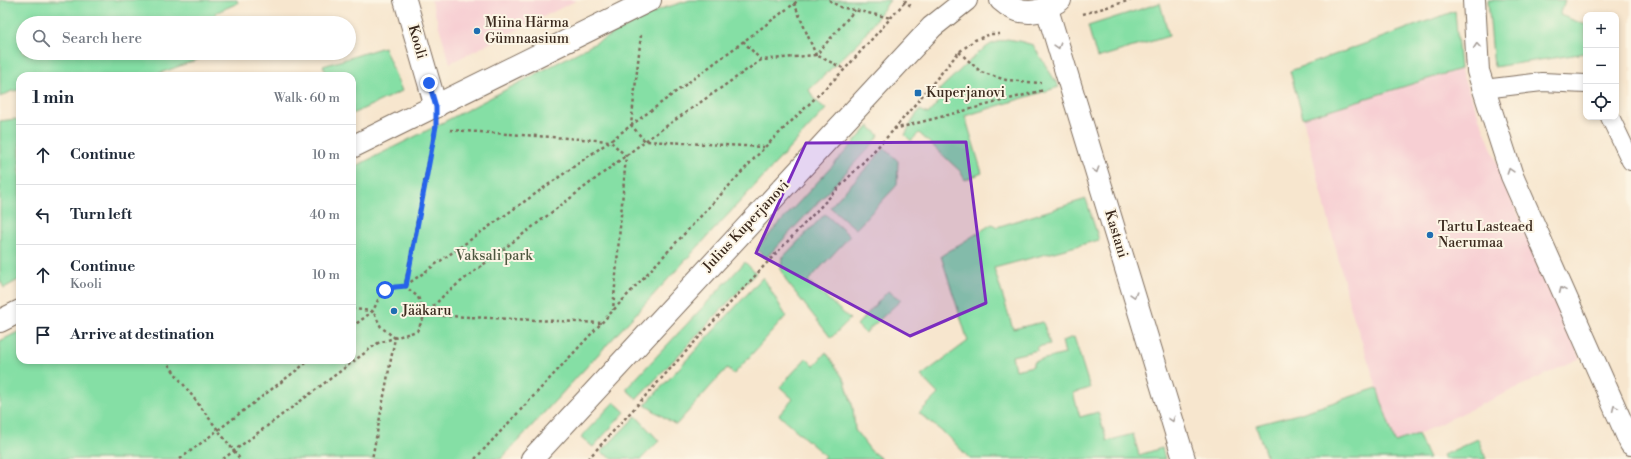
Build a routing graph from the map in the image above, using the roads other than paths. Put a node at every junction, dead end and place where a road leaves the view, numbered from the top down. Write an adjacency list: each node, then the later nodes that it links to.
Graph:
1 (405, 0): 9 (street, Kooli)
2 (966, 0): 16 (street, Julius Kuperjanovi)
3 (1001, 0): 6 (street)
4 (1474, 0): 8 (street, one-way to 4)
5 (647, 1): 9 (street)
6 (1053, 10): 17 (street, Kastani, one-way to 17)
7 (1583, 84): 8 (lane)
8 (1484, 90): 15 (street, one-way to 8)
9 (436, 117): 11 (street)
10 (1611, 120): 12 (lane)
11 (356, 147)
12 (1631, 161)
13 (16, 313): 14 (street)
14 (0, 321)
15 (1631, 444)
16 (532, 459)
17 (1184, 459)

